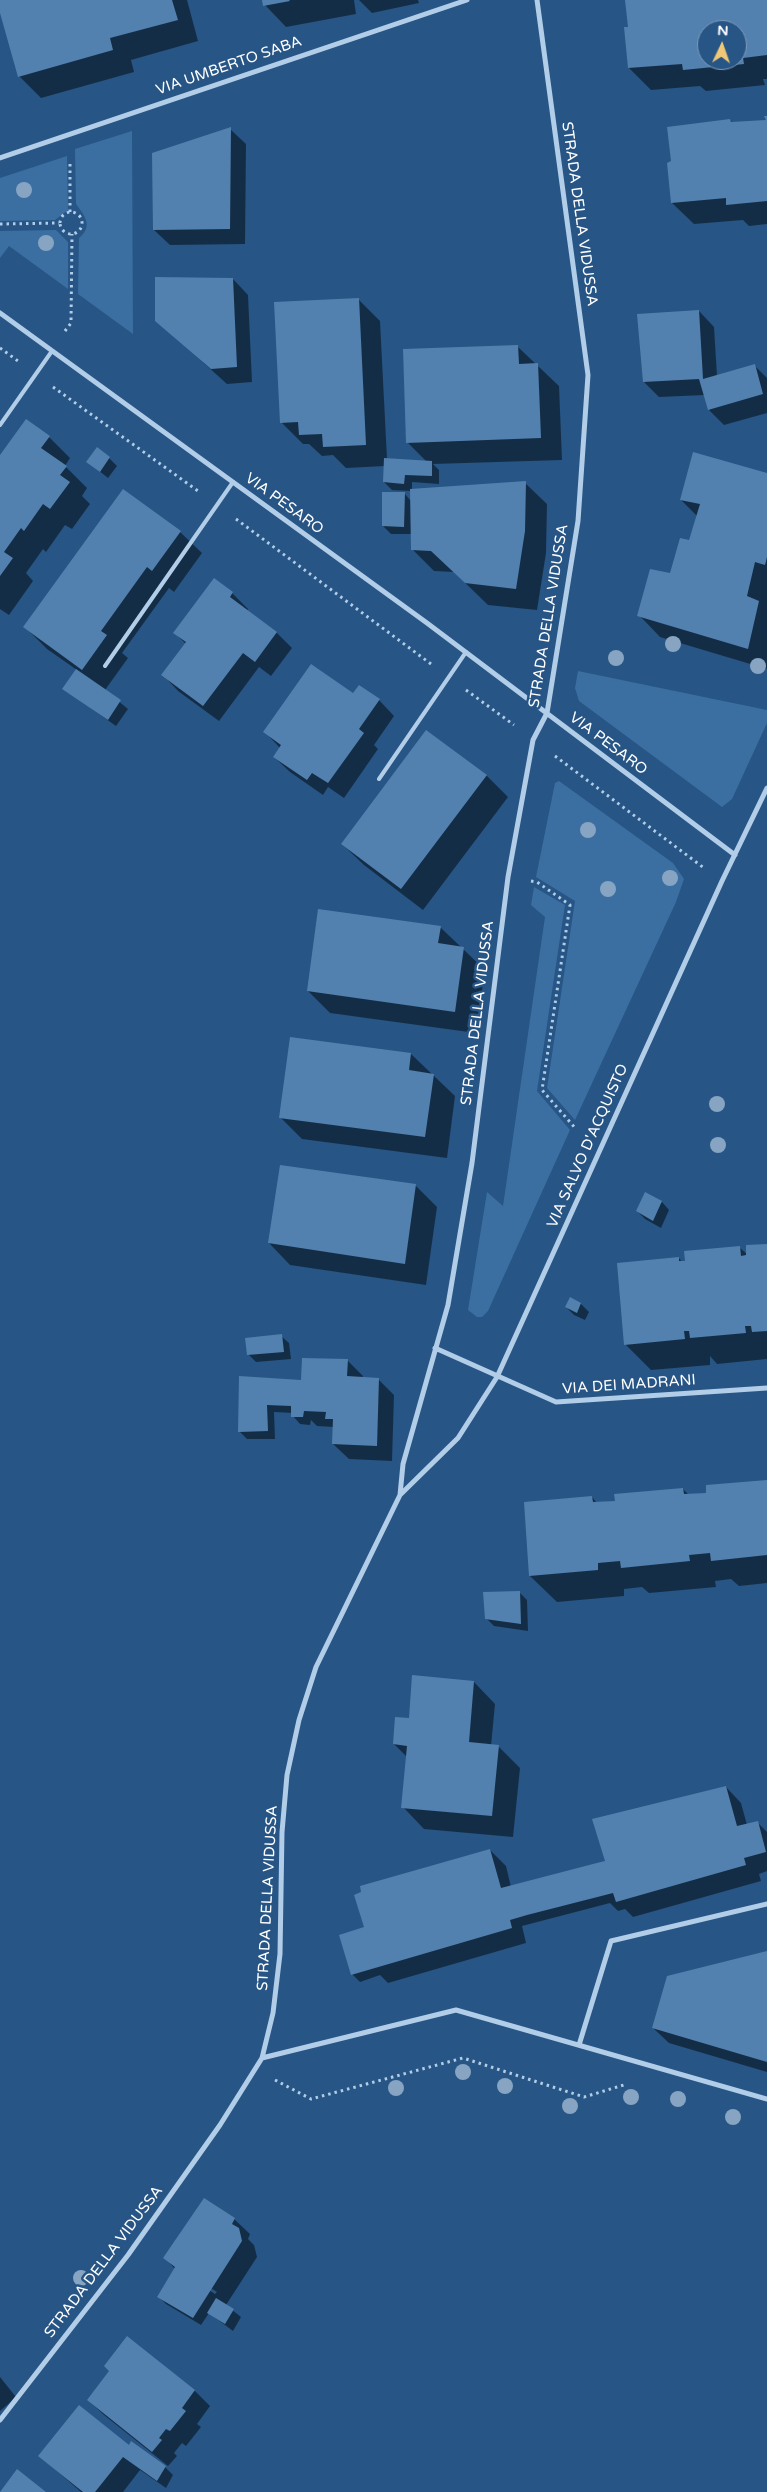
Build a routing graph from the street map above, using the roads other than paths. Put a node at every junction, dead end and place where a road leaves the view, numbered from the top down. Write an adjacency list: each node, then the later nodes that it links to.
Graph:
1 (467, 0): 3 (street, VIA UMBERTO SABA)
2 (537, 0): 10 (street, STRADA DELLA VIDUSSA)
3 (0, 158)
4 (0, 313): 5 (street, VIA PESARO)
5 (52, 351): 6 (lane); 7 (street, VIA PESARO)
6 (0, 425)
7 (233, 482): 8 (street, VIA PESARO); 9 (lane, VIA PESARO)
8 (466, 652): 10 (street, VIA PESARO); 11 (lane)
9 (105, 666)
10 (547, 714): 13 (street, VIA PESARO); 14 (street, STRADA DELLA VIDUSSA)
11 (379, 779)
12 (767, 788): 13 (street, VIA SALVO D'ACQUISTO)
13 (736, 855): 15 (street, VIA SALVO D'ACQUISTO)
14 (435, 1348): 15 (street); 17 (street, STRADA DELLA VIDUSSA)
15 (497, 1377): 16 (street, VIA DEI MADRANI); 17 (street, VIA SALVO D'ACQUISTO)
16 (767, 1388)
17 (400, 1495): 20 (street, STRADA DELLA VIDUSSA)
18 (767, 1904): 19 (street)
19 (579, 2045): 20 (street); 21 (street)
20 (262, 2058): 22 (street, STRADA DELLA VIDUSSA)
21 (767, 2099)
22 (0, 2420)

